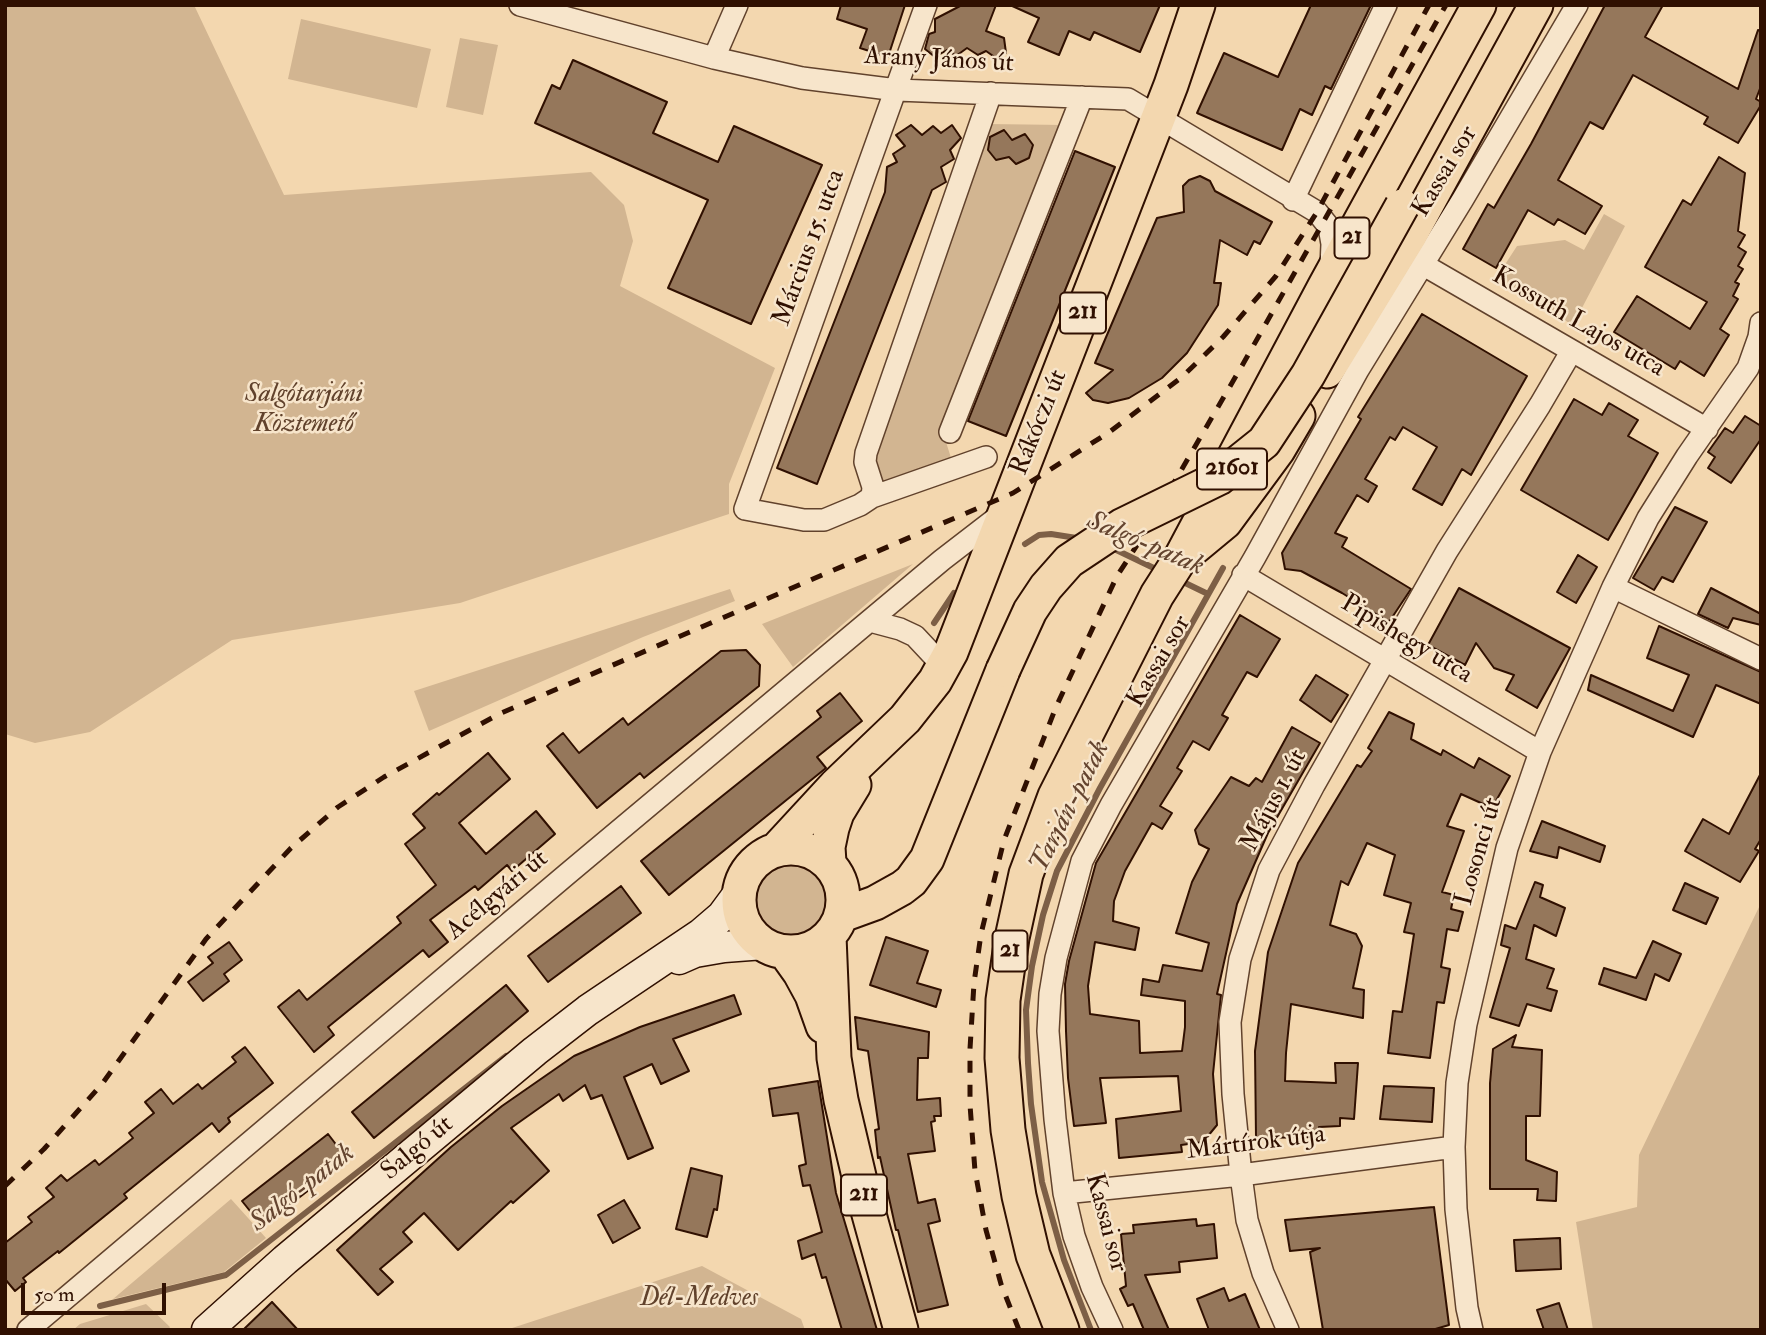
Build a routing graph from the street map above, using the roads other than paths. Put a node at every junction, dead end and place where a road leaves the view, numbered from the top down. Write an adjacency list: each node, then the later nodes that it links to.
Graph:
1 (520, 5): 10 (street, Arany János út)
2 (737, 5): 10 (street)
3 (926, 5): 11 (street, Március 15. utca)
4 (1198, 5): 14 (main road, Rákóczi út / 211)
5 (1386, 5): 17 (street)
6 (1479, 5): 19 (main road, 21)
7 (1512, 5): 18 (main road, 21601)
8 (1536, 5): 18 (main road, 21)
9 (1577, 5): 18 (street, Kassai sor)
10 (714, 58): 11 (street, Arany János út)
11 (897, 90): 12 (street, Arany János út); 25 (street, Március 15. utca)
12 (991, 93): 13 (street, Arany János út); 25 (street)
13 (1082, 97): 14 (street, Arany János út); 23 (street)
14 (1158, 116): 15 (street); 16 (main road, Rákóczi út / 211)
15 (1196, 139): 16 (street); 17 (street)
16 (1143, 154): 26 (main road, Rákóczi út / 211)
17 (1293, 200): 19 (street)
18 (1406, 243): 21 (street, Kossuth Lajos utca); 27 (main road, 21); 28 (street, Kassai sor); 36 (main road, 21601, bridge)
19 (1325, 286): 27 (main road, 21)
20 (1761, 323): 22 (street, Losonci út)
21 (1571, 352): 22 (street, Kossuth Lajos utca); 32 (street, Május 1. út)
22 (1707, 429): 29 (street, Losonci út)
23 (950, 432)
24 (986, 457): 25 (street)
25 (872, 497)
26 (1007, 510): 30 (street, Acélgyári út); 33 (main road, Rákóczi út / 211)
27 (1180, 559): 50 (main road, 21)
28 (1243, 575): 32 (street, Pipishegy utca); 46 (street, Kassai sor)
29 (1613, 587): 31 (street); 35 (street, Losonci út)
30 (870, 621): 33 (street); 47 (street, Acélgyári út)
31 (1761, 659)
32 (1386, 662): 35 (street, Pipishegy utca); 45 (street, Május 1. út)
33 (944, 667): 34 (main road, Rákóczi út / 211)
34 (880, 745): 37 (main road, 211); 38 (main road, 211)
35 (1540, 752): 44 (street, Losonci út)
36 (943, 824): 38 (main road, 21601); 40 (main road, 21601)
37 (776, 850): 38 (main road); 39 (main road, 211)
38 (834, 870): 40 (main road, 211)
39 (739, 893): 41 (main road, 211); 42 (main road)
40 (836, 926): 41 (main road); 43 (main road, 211)
41 (774, 948): 42 (main road); 43 (main road, 211)
42 (637, 976): 48 (main road, Salgó út)
43 (834, 1058): 49 (main road, 211)
44 (1454, 1147): 45 (street, Mártírok útja); 53 (street, Losonci út)
45 (1241, 1174): 46 (street, Mártírok útja); 52 (street, Május 1. út)
46 (1065, 1193): 51 (street, Kassai sor)
47 (28, 1330)
48 (206, 1330)
49 (901, 1330)
50 (1062, 1330)
51 (1112, 1330)
52 (1288, 1330)
53 (1472, 1330)

